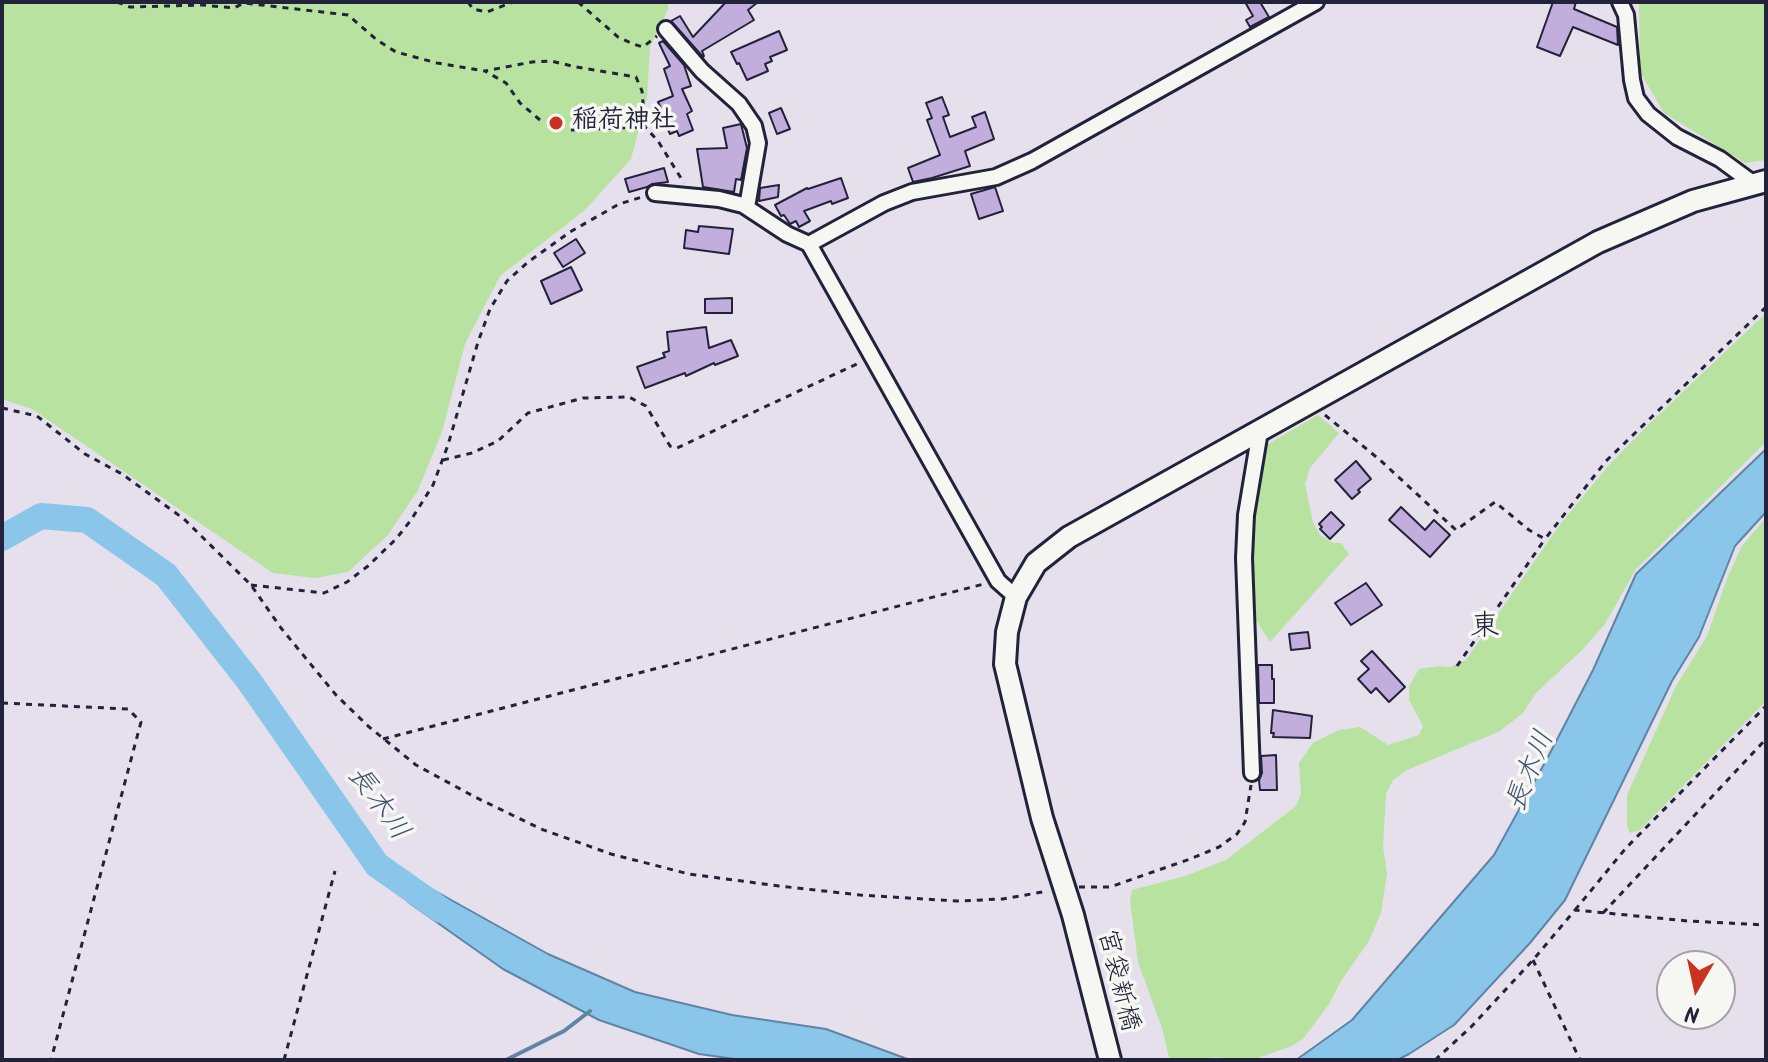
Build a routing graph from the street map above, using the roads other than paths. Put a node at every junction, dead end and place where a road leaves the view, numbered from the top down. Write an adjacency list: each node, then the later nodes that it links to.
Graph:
1 (1316, 2): 7 (street)
2 (1620, 2): 4 (street)
3 (666, 29): 6 (street)
4 (1760, 183): 8 (street, 宮袋新橋)
5 (655, 193): 6 (street)
6 (747, 207): 7 (street)
7 (809, 244): 9 (street)
8 (1260, 431): 9 (street, 宮袋新橋); 10 (street)
9 (1016, 597): 11 (street, 宮袋新橋)
10 (1252, 773)
11 (1110, 1060)

